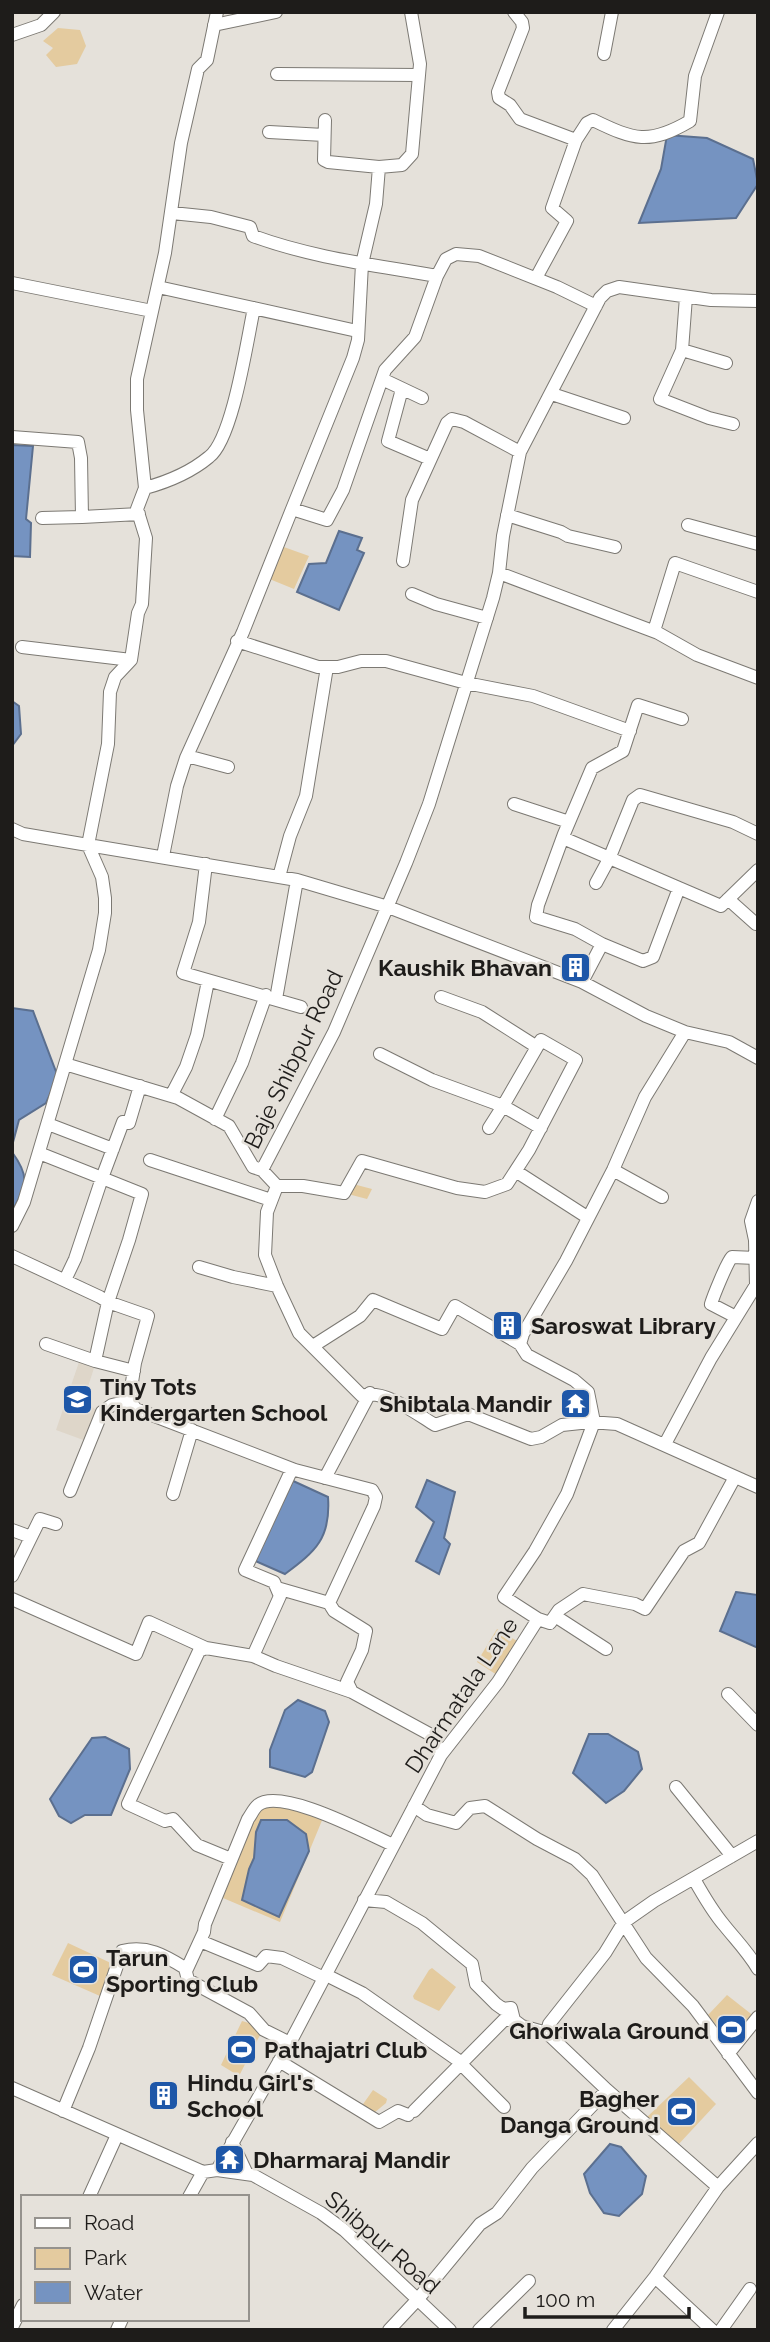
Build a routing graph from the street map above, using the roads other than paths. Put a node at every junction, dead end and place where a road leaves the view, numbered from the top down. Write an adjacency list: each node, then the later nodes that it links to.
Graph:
1 (54, 12): 8 (street)
2 (276, 12): 7 (street)
3 (411, 12): 11 (street)
4 (514, 12): 15 (street)
5 (612, 12): 9 (street)
6 (718, 12): 15 (street)
7 (216, 19): 17 (street)
8 (12, 34)
9 (604, 54)
10 (277, 74): 11 (street)
11 (419, 75): 16 (street)
12 (325, 120): 14 (street)
13 (269, 132): 14 (street)
14 (324, 135): 16 (street)
15 (576, 140): 20 (street)
16 (379, 167): 18 (street)
17 (172, 213): 18 (street); 22 (street)
18 (362, 264): 19 (street); 28 (street)
19 (437, 276): 20 (street); 31 (street)
20 (536, 278): 25 (street)
21 (12, 283): 27 (street)
22 (158, 287): 26 (street); 27 (street)
23 (687, 297): 24 (street); 25 (street); 29 (street)
24 (758, 301)
25 (596, 306): 33 (street, Baje Shibpur Road)
26 (254, 308): 28 (street); 40 (street)
27 (152, 311): 40 (street)
28 (356, 331): 41 (street)
29 (682, 350): 30 (street); 36 (street)
30 (726, 363)
31 (382, 379): 32 (street); 41 (street)
32 (402, 389): 34 (street); 39 (street)
33 (552, 394): 35 (street); 38 (street, Baje Shibpur Road)
34 (422, 398)
35 (624, 418)
36 (733, 424)
37 (12, 438): 44 (street)
38 (520, 452): 39 (street); 43 (street, Baje Shibpur Road)
39 (430, 459): 49 (street)
40 (145, 488): 42 (street)
41 (292, 509): 55 (street)
42 (139, 514): 44 (street); 57 (street)
43 (507, 515): 48 (street); 50 (street, Baje Shibpur Road)
44 (82, 517): 45 (street)
45 (42, 518)
46 (688, 526): 47 (street)
47 (758, 544)
48 (615, 547)
49 (403, 561)
50 (499, 573): 53 (street, Baje Shibpur Road); 54 (street)
51 (758, 592): 54 (street)
52 (412, 594): 53 (street)
53 (486, 618): 60 (street, Baje Shibpur Road)
54 (654, 631): 59 (street)
55 (237, 640): 58 (street); 63 (street)
56 (22, 647): 57 (street)
57 (131, 660): 70 (street)
58 (327, 667): 60 (street); 75 (street)
59 (758, 678)
60 (466, 683): 62 (street); 80 (street, Baje Shibpur Road)
61 (682, 719): 62 (street)
62 (630, 730): 66 (street)
63 (187, 756): 64 (street); 71 (street)
64 (228, 766)
65 (514, 804): 66 (street)
66 (569, 822): 69 (street)
67 (12, 829): 70 (street)
68 (758, 834): 72 (street)
69 (563, 838): 72 (street); 82 (street)
70 (88, 845): 71 (street); 92 (street)
71 (163, 856): 73 (street)
72 (609, 859): 77 (street); 78 (street)
73 (206, 864): 75 (street); 83 (street)
74 (758, 870): 79 (street)
75 (279, 877): 76 (street)
76 (297, 880): 80 (street); 85 (street)
77 (596, 883)
78 (679, 888): 79 (street); 82 (street)
79 (728, 899): 81 (street)
80 (388, 907): 84 (street); 103 (street, Baje Shibpur Road)
81 (757, 924)
82 (602, 944): 84 (street)
83 (208, 981): 85 (street); 94 (street)
84 (582, 982): 88 (street)
85 (271, 997): 87 (street); 96 (street)
86 (441, 997): 89 (street)
87 (301, 1007)
88 (685, 1032): 91 (street); 104 (street)
89 (537, 1047): 95 (street); 99 (street)
90 (380, 1054): 95 (street)
91 (758, 1058)
92 (65, 1064): 93 (street); 97 (street)
93 (140, 1086): 94 (street); 100 (street)
94 (171, 1096): 96 (street)
95 (503, 1107): 98 (street); 99 (street)
96 (215, 1119): 103 (street)
97 (48, 1124): 100 (street); 101 (street)
98 (489, 1128)
99 (541, 1128): 105 (street)
100 (113, 1149): 106 (street)
101 (39, 1153): 106 (street); 112 (street)
102 (150, 1160): 109 (street)
103 (262, 1170): 107 (street, Baje Shibpur Road)
104 (613, 1170): 108 (street); 111 (street)
105 (517, 1172): 107 (street); 111 (street)
106 (102, 1178): 117 (street); 119 (street)
107 (277, 1186): 109 (street)
108 (662, 1197)
109 (271, 1200): 118 (street)
110 (758, 1201): 113 (street)
111 (587, 1217): 121 (street)
112 (12, 1226)
113 (756, 1240): 115 (street)
114 (12, 1256): 117 (street)
115 (756, 1258): 120 (street); 120 (street)
116 (199, 1267): 118 (street)
117 (65, 1280): 119 (street)
118 (276, 1286): 123 (street)
119 (108, 1302): 124 (street); 125 (street)
120 (736, 1317): 130 (street)
121 (520, 1344): 123 (street); 128 (street)
122 (46, 1345): 124 (street)
123 (313, 1346): 126 (street)
124 (94, 1361): 125 (street)
125 (134, 1371): 127 (street)
126 (370, 1393): 128 (street); 133 (street)
127 (129, 1401): 129 (street); 135 (street)
128 (594, 1422): 130 (street); 145 (street, Dharmatala Lane)
129 (192, 1430): 131 (street); 136 (street)
130 (664, 1444): 132 (street)
131 (292, 1469): 133 (street); 141 (street)
132 (735, 1477): 134 (street); 144 (street)
133 (325, 1478): 143 (street)
134 (758, 1487)
135 (70, 1491)
136 (173, 1494)
137 (56, 1524): 139 (street)
138 (12, 1530): 139 (street)
139 (31, 1536): 140 (street)
140 (12, 1576)
141 (277, 1588): 143 (street); 148 (street)
142 (12, 1599): 146 (street)
143 (329, 1603): 149 (street)
144 (555, 1616): 145 (street); 147 (street)
145 (538, 1619): 152 (street, Dharmatala Lane)
146 (206, 1648): 148 (street); 158 (street)
147 (606, 1649)
148 (253, 1656): 149 (street)
149 (352, 1692): 152 (street)
150 (728, 1694): 151 (street)
151 (758, 1725)
152 (441, 1755): 154 (street, Dharmatala Lane)
153 (676, 1787): 157 (street)
154 (414, 1806): 156 (street, Dharmatala Lane); 163 (street)
155 (758, 1840): 157 (street)
156 (393, 1845): 158 (street); 160 (street, Dharmatala Lane)
157 (732, 1856): 159 (street)
158 (231, 1860): 164 (street)
159 (694, 1879): 163 (street); 165 (street)
160 (370, 1888): 161 (street, Dharmatala Lane); 162 (street)
161 (364, 1900): 162 (street); 167 (street, Dharmatala Lane)
162 (386, 1902): 169 (street)
163 (624, 1922): 170 (street); 172 (street)
164 (200, 1941): 166 (street); 167 (street)
165 (758, 1969)
166 (186, 1971): 171 (street); 179 (street)
167 (325, 1976): 171 (street, Dharmatala Lane); 174 (street)
168 (758, 2017): 172 (street)
169 (514, 2020): 170 (street); 174 (street)
170 (547, 2033): 176 (street)
171 (290, 2043): 173 (street, Dharmatala Lane)
172 (728, 2054): 177 (street)
173 (279, 2062): 174 (street); 181 (street, Dharmatala Lane)
174 (461, 2064): 178 (street)
175 (12, 2088): 179 (street)
176 (607, 2090): 186 (street); 192 (street)
177 (758, 2093)
178 (504, 2107)
179 (63, 2111): 180 (street)
180 (117, 2135): 184 (street); 187 (street)
181 (232, 2142): 183 (street, Dharmatala Lane); 185 (street)
182 (758, 2143): 186 (street)
183 (217, 2170): 184 (street, Shibpur Road); 185 (street, Shibpur Road)
184 (203, 2172): 188 (street)
185 (247, 2175): 192 (street, Shibpur Road)
186 (718, 2188): 189 (street)
187 (90, 2195)
188 (190, 2195)
189 (654, 2277): 198 (street); 199 (street)
190 (529, 2281): 197 (street)
191 (750, 2289): 200 (street)
192 (418, 2299): 195 (street); 196 (street, Shibpur Road)
193 (21, 2309): 194 (street)
194 (12, 2327)
195 (389, 2330)
196 (450, 2330)
197 (479, 2330)
198 (613, 2330)
199 (712, 2330)
200 (722, 2330)

